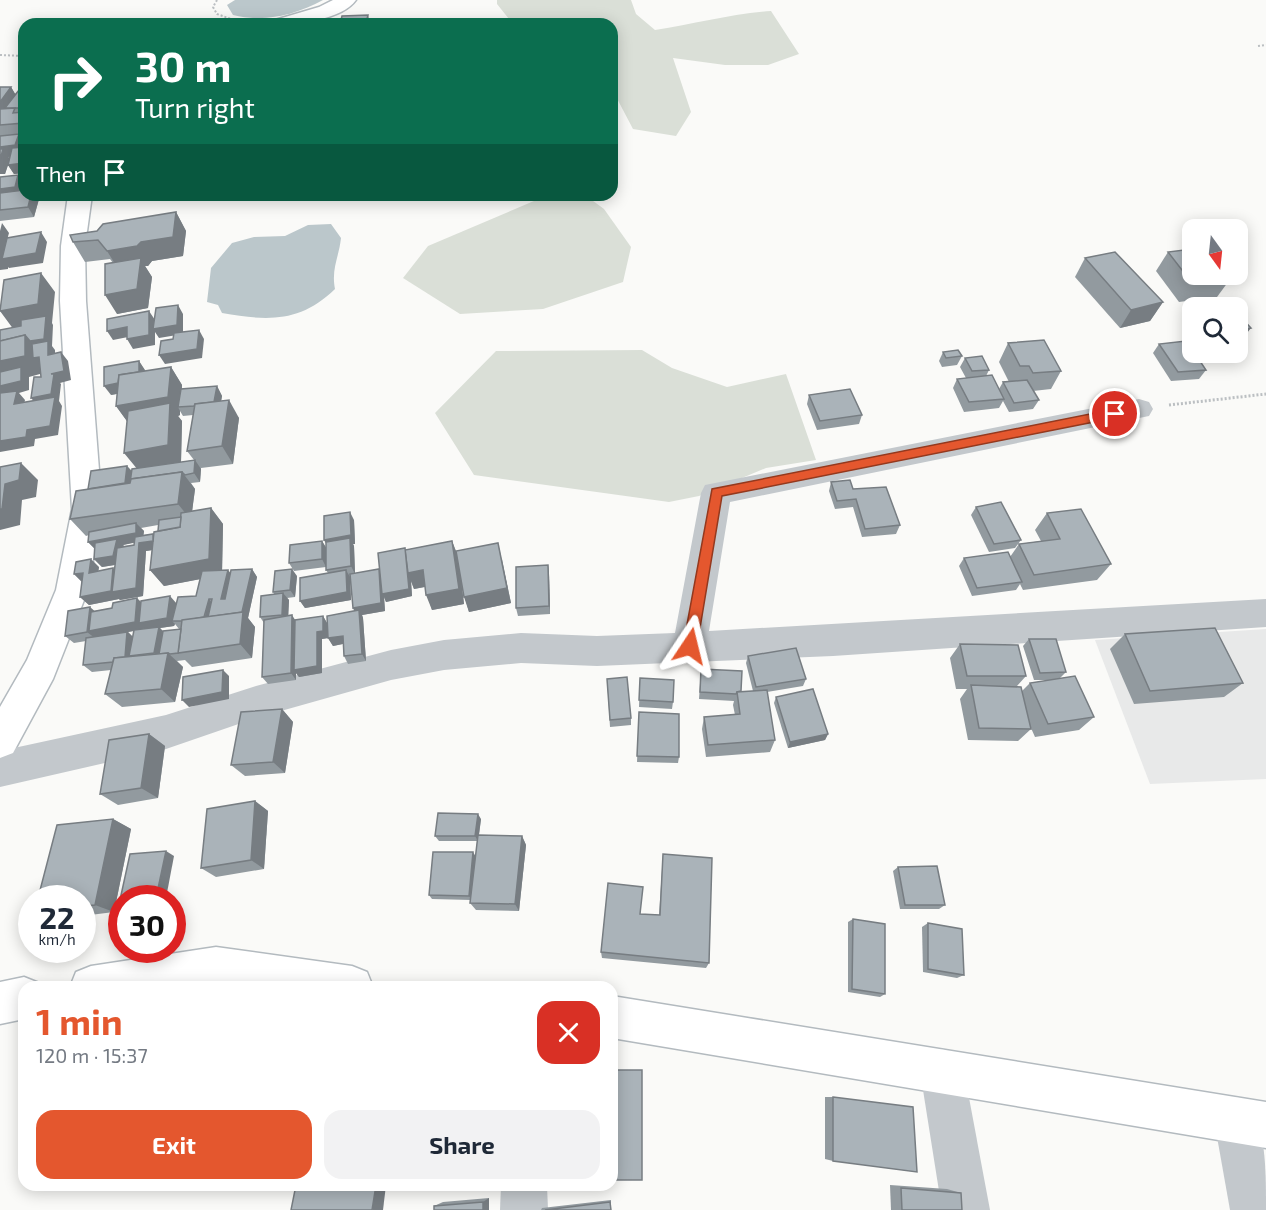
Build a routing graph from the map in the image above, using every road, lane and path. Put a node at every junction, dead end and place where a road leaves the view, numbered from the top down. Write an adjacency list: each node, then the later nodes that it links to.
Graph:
1 (217, 0): 3 (path)
2 (347, 0): 4 (street)
3 (228, 18)
4 (302, 18)
5 (1266, 45): 6 (path)
6 (1258, 46)
7 (0, 56): 8 (path)
8 (18, 56)
9 (79, 201): 14 (street)
10 (1266, 394): 11 (path)
11 (1139, 409): 13 (street)
12 (1266, 613): 13 (street)
13 (690, 646): 15 (street)
14 (0, 741)
15 (0, 769)
16 (130, 981): 17 (street)
17 (309, 981)
18 (18, 999): 19 (street)
19 (0, 1003)
20 (618, 1018): 21 (street)
21 (942, 1071): 22 (street); 25 (street)
22 (1251, 1122): 26 (street)
23 (524, 1191): 24 (street)
24 (524, 1210)
25 (966, 1210)
26 (1254, 1210)

